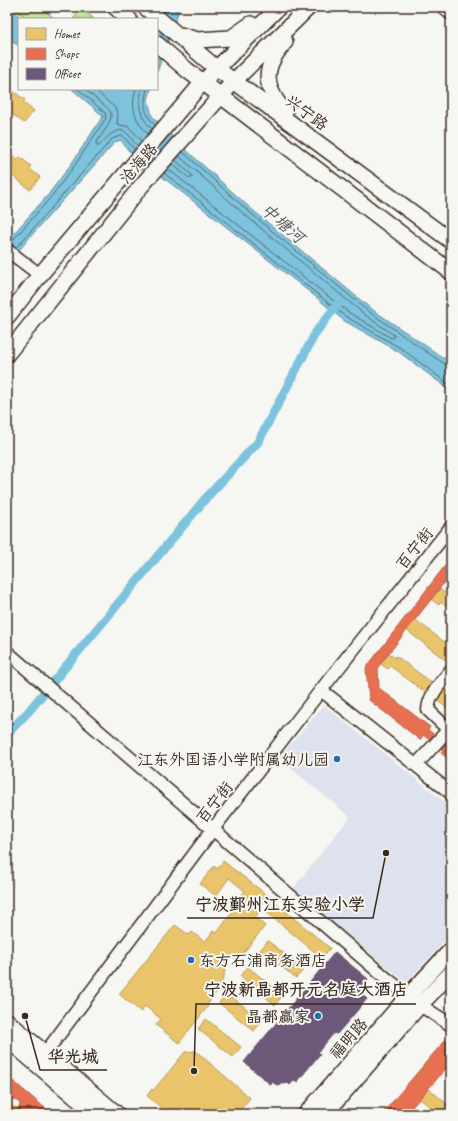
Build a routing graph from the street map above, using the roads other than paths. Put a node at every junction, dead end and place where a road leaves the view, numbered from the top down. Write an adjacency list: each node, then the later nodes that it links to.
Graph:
1 (115, 7): 9 (main road)
2 (270, 7): 10 (main road)
3 (279, 7): 12 (main road, 沧海路)
4 (309, 7): 14 (main road, 沧海路)
5 (317, 7): 16 (main road)
6 (444, 7): 8 (street)
7 (146, 8): 10 (main road, 兴宁路)
8 (451, 14)
9 (128, 18)
10 (176, 33): 12 (main road, 兴宁路)
11 (158, 45): 13 (main road)
12 (216, 68): 13 (main road, 沧海路); 14 (main road, 兴宁路)
13 (203, 82): 15 (main road); 20 (main road, 沧海路)
14 (234, 82): 15 (main road, 沧海路); 16 (main road, 兴宁路)
15 (221, 96): 19 (main road); 22 (main road, 沧海路)
16 (305, 133): 17 (main road, 兴宁路)
17 (451, 242)
18 (9, 251): 20 (street)
19 (451, 272)
20 (40, 275): 21 (main road, 沧海路)
21 (7, 317)
22 (7, 354)
23 (451, 527): 26 (street, 百宁街)
24 (7, 652): 30 (street)
25 (451, 670): 27 (street)
26 (321, 690): 28 (street); 30 (street, 百宁街)
27 (450, 731): 28 (street)
28 (416, 765): 29 (street)
29 (451, 793)
30 (213, 829): 33 (street); 37 (street, 百宁街)
31 (451, 950): 33 (main road, 福明路)
32 (451, 973): 33 (main road, 福明路)
33 (414, 1001): 35 (street); 40 (main road, 福明路); 41 (main road, 福明路)
34 (7, 1021): 37 (main road)
35 (451, 1025)
36 (7, 1039): 37 (main road)
37 (41, 1058): 38 (main road); 39 (main road)
38 (95, 1114)
39 (117, 1114)
40 (306, 1114)
41 (325, 1114)

